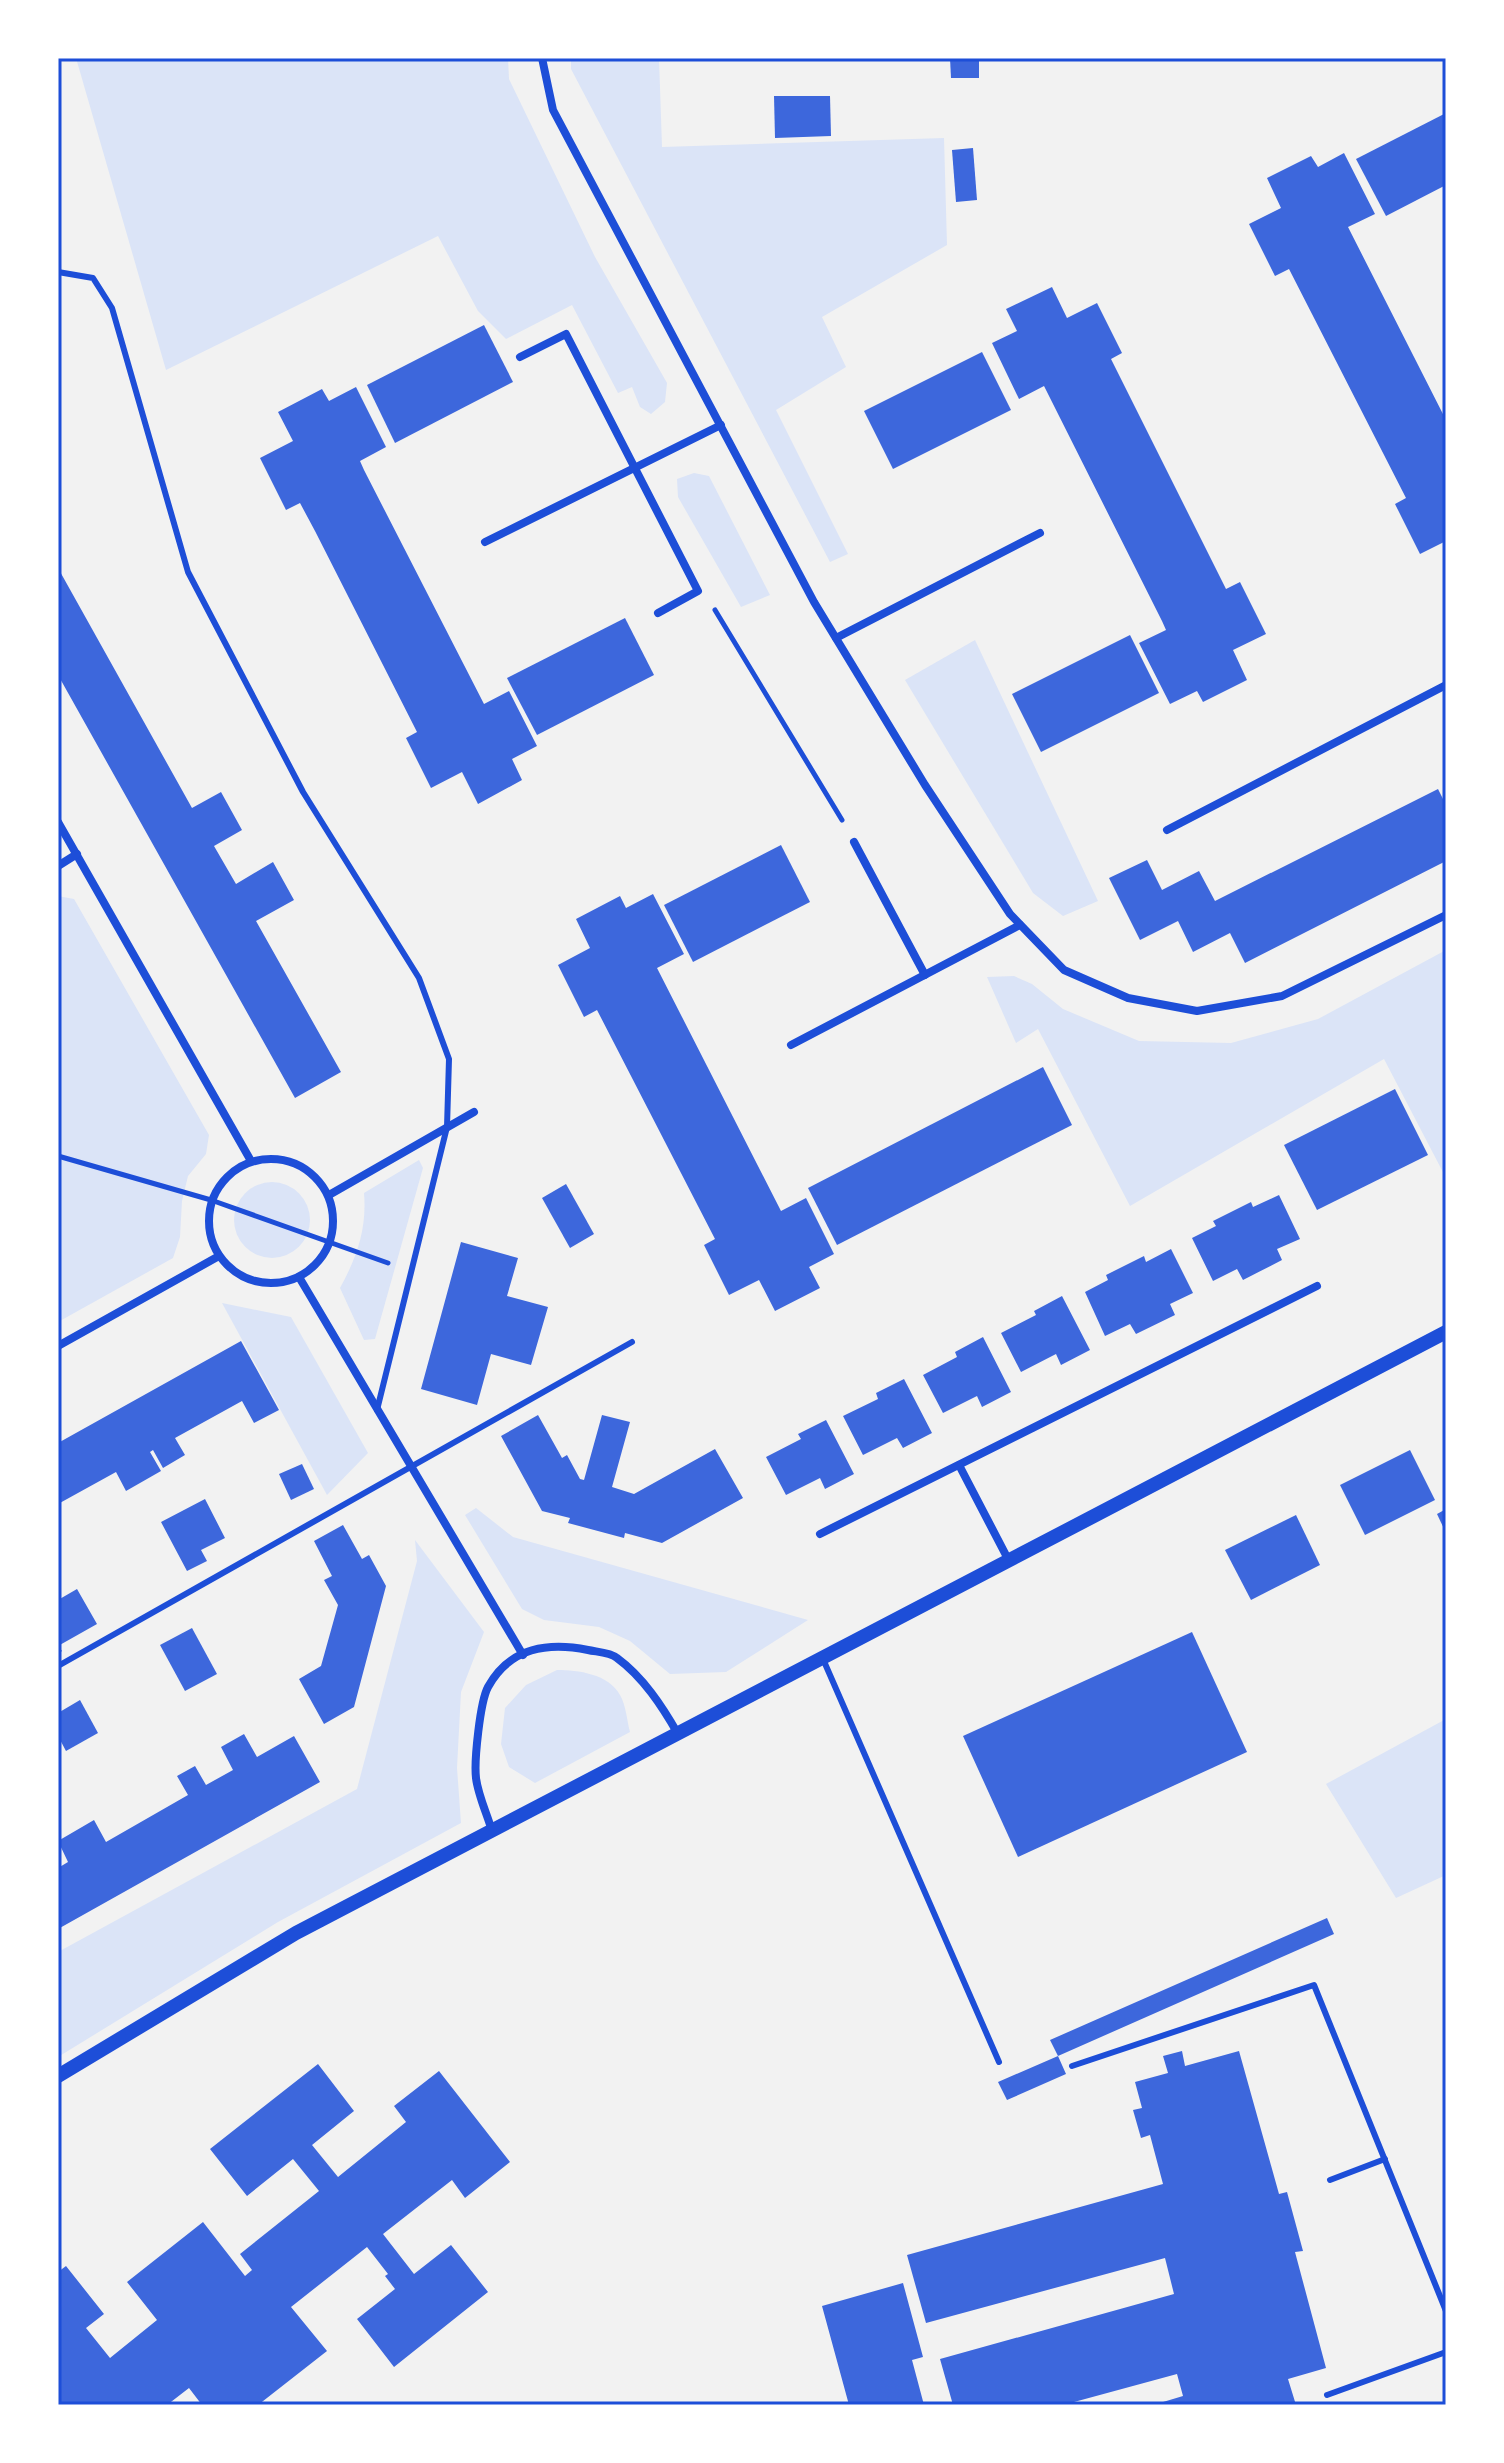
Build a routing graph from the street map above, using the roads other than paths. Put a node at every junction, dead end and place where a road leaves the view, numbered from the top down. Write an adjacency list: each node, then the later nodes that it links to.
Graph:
1 (542, 58): 4 (street)
2 (58, 272): 21 (lane)
3 (520, 357): 5 (street)
4 (721, 425): 5 (street); 9 (street)
5 (634, 466): 7 (street); 8 (street)
6 (1040, 533): 9 (street)
7 (485, 542)
8 (658, 613)
9 (836, 638): 17 (street)
10 (1446, 685): 12 (street)
11 (58, 822): 14 (street)
12 (1167, 830)
13 (854, 842): 18 (street)
14 (77, 854): 15 (street); 22 (street)
15 (58, 866)
16 (1446, 915): 17 (street)
17 (1020, 925): 18 (street)
18 (925, 975): 19 (street)
19 (791, 1045)
20 (474, 1112): 21 (street)
21 (447, 1127): 23 (street); 30 (lane)
22 (251, 1161): 23 (street); 24 (street)
23 (329, 1195): 25 (street)
24 (219, 1256): 25 (street); 29 (street)
25 (299, 1277): 30 (street)
26 (1317, 1286): 31 (street)
27 (1446, 1332): 34 (street)
28 (632, 1342): 32 (lane)
29 (58, 1346)
30 (377, 1410): 32 (street)
31 (959, 1465): 33 (street); 34 (street)
32 (412, 1467): 35 (street); 37 (lane)
33 (820, 1534)
34 (1009, 1561): 36 (street)
35 (523, 1655): 38 (street); 39 (street)
36 (822, 1658): 38 (street); 40 (lane)
37 (58, 1666)
38 (678, 1734): 39 (street)
39 (492, 1831): 42 (street)
40 (999, 2062)
41 (1072, 2066): 43 (lane)
42 (58, 2076)
43 (1385, 2159): 44 (lane); 45 (lane)
44 (1330, 2180)
45 (1446, 2311)
46 (1446, 2352): 47 (lane)
47 (1327, 2395)

